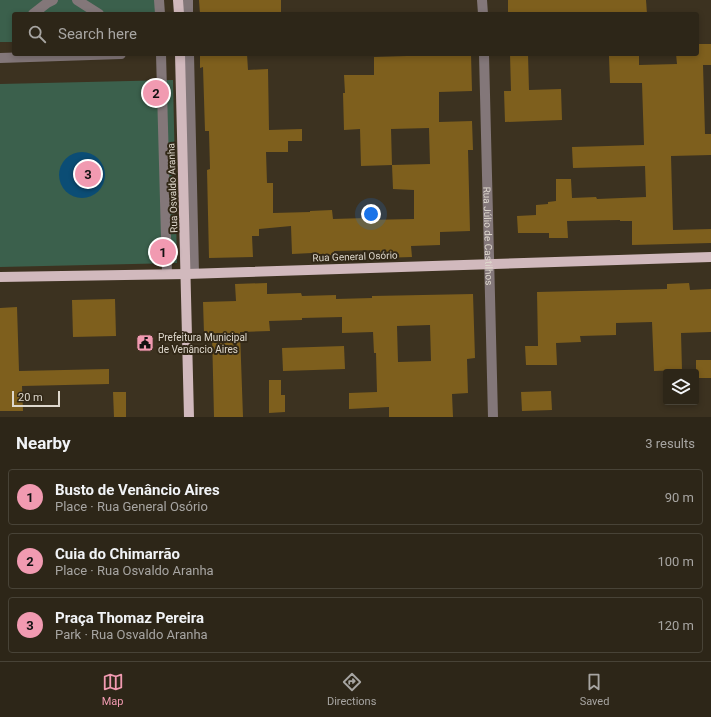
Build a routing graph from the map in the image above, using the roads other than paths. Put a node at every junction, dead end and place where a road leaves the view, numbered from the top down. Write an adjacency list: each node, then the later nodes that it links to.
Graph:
1 (53, 0): 7 (street)
2 (77, 0): 8 (street)
3 (159, 0): 9 (street)
4 (178, 0): 10 (main road)
5 (188, 0): 11 (street)
6 (482, 0): 12 (street)
7 (36, 12)
8 (96, 12)
9 (160, 12)
10 (179, 12)
11 (188, 12)
12 (483, 12)
13 (14, 56): 18 (street)
14 (161, 56): 22 (street)
15 (180, 56): 21 (main road, Rua Osvaldo Aranha)
16 (189, 56): 21 (street)
17 (484, 56): 20 (street, Rua Júlio de Castilhos)
18 (0, 58)
19 (711, 257): 20 (main road, Rua General Osório)
20 (489, 264): 21 (main road, Rua General Osório); 25 (street, Rua Júlio de Castilhos)
21 (190, 273): 22 (main road, Rua General Osório); 24 (main road, Rua Osvaldo Aranha)
22 (166, 274): 23 (main road, Rua General Osório)
23 (0, 278)
24 (189, 417)
25 (493, 417)

